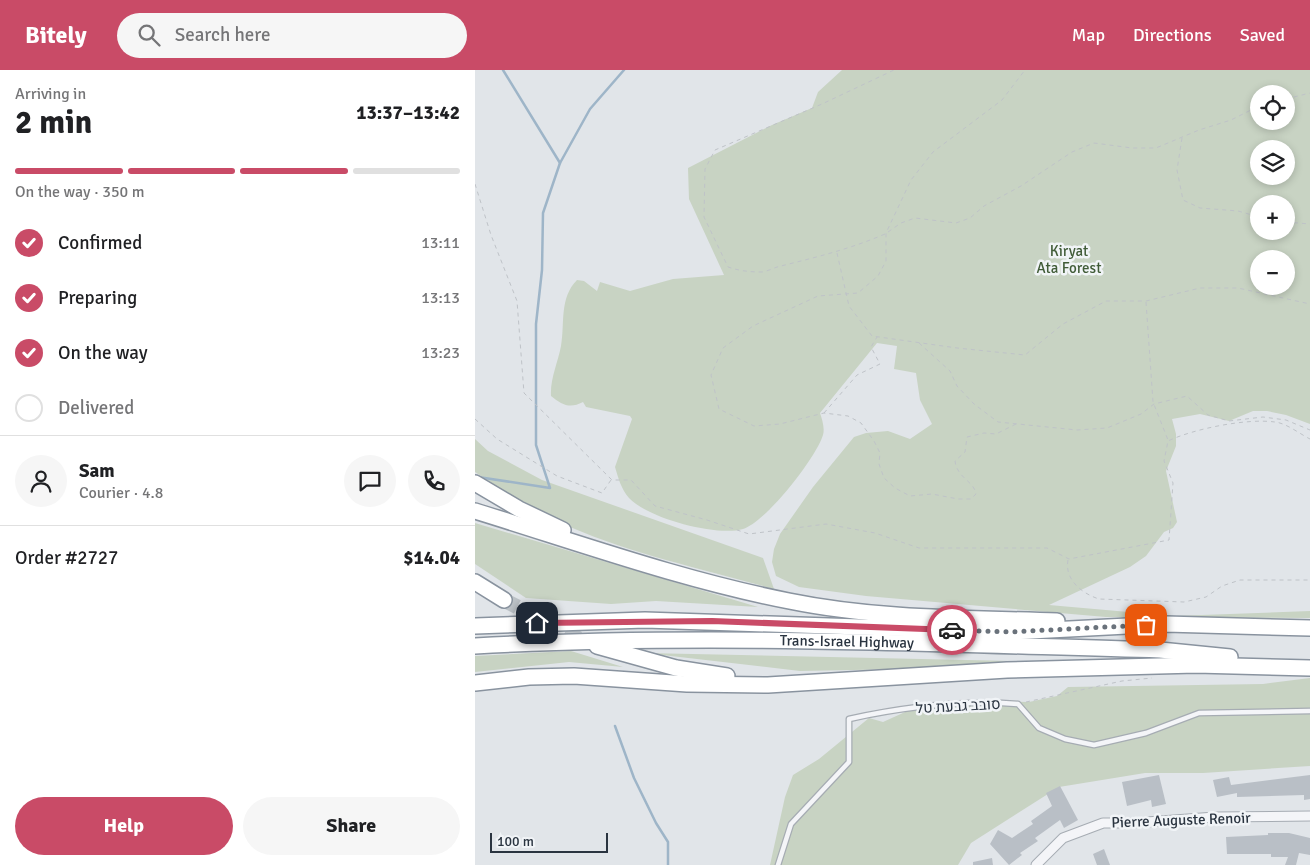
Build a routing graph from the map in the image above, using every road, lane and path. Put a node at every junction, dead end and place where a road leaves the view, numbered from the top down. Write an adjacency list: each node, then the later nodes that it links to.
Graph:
1 (894, 70): 12 (path)
2 (1025, 70): 11 (path)
3 (1310, 94): 4 (path)
4 (1295, 97)
5 (1250, 110): 6 (path)
6 (1182, 138): 8 (path); 11 (path)
7 (475, 184): 25 (path)
8 (1250, 214)
9 (1295, 223): 10 (path)
10 (1310, 224)
11 (886, 233): 12 (path); 13 (path)
12 (837, 253): 13 (path)
13 (846, 294): 16 (path); 19 (path)
14 (1146, 301): 15 (path); 17 (path); 18 (path)
15 (1310, 304)
16 (877, 337): 17 (path); 19 (path)
17 (919, 342): 21 (path)
18 (1154, 404): 21 (path); 22 (path); 24 (path)
19 (824, 413): 21 (path)
20 (475, 419): 25 (path)
21 (1016, 424)
22 (1310, 430)
23 (1310, 439): 24 (path)
24 (1168, 441): 28 (path)
25 (612, 480): 28 (path)
26 (475, 483): 29 (highway)
27 (475, 512): 29 (highway)
28 (1069, 559): 30 (path)
29 (645, 564): 33 (highway)
30 (1310, 580)
31 (475, 582): 32 (highway)
32 (504, 600)
33 (1166, 624): 34 (highway, Trans-Israel Highway); 35 (highway, Trans-Israel Highway)
34 (475, 626)
35 (1310, 628)
36 (475, 646): 38 (highway, Trans-Israel Highway)
37 (597, 646): 39 (highway)
38 (1310, 666): 39 (highway)
39 (849, 678): 41 (highway)
40 (1159, 678): 42 (path)
41 (475, 683)
42 (1018, 704): 43 (lane, סובב גבעת טל); 45 (lane, סובב גבעת טל)
43 (1310, 711)
44 (1310, 816): 46 (street, Pierre Auguste Renoir)
45 (778, 865)
46 (1036, 865)

